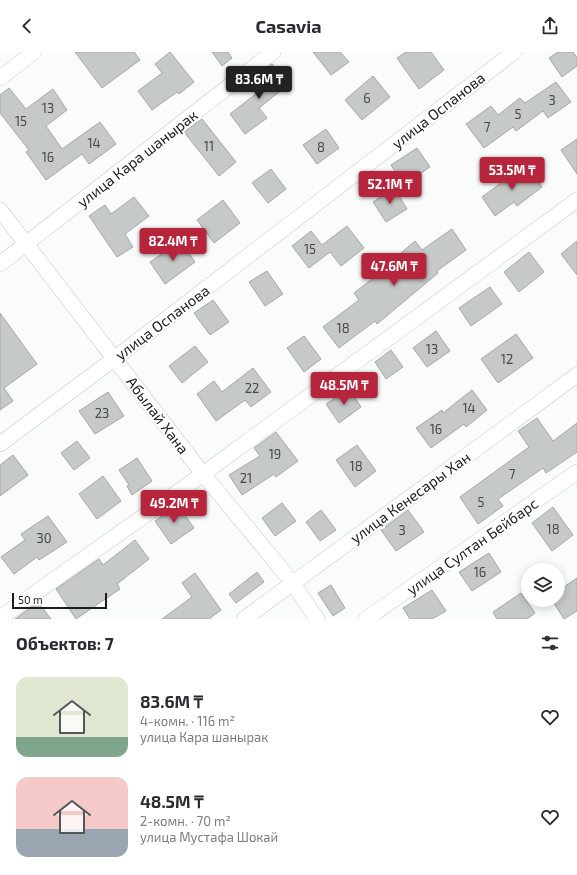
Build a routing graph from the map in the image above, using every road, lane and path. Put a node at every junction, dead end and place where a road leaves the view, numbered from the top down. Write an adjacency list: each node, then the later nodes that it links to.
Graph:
1 (34, 52): 4 (street)
2 (273, 52): 7 (street, улица Кара шанырак)
3 (514, 52): 9 (street, улица Оспанова)
4 (0, 78)
5 (577, 200): 13 (street)
6 (0, 210): 7 (street, Абылай Хана)
7 (26, 245): 8 (street, улица Кара шанырак); 9 (street, Абылай Хана)
8 (0, 264)
9 (114, 359): 11 (street, улица Оспанова); 13 (street, Абылай Хана)
10 (577, 375): 14 (street, улица Кенесары Хан)
11 (0, 444)
12 (577, 472): 18 (street, улица Султан Бейбарс)
13 (203, 474): 14 (street, Абылай Хана); 15 (street)
14 (292, 582): 16 (street, улица Кенесары Хан); 17 (street, Абылай Хана)
15 (0, 618)
16 (244, 619)
17 (317, 619)
18 (366, 619)

